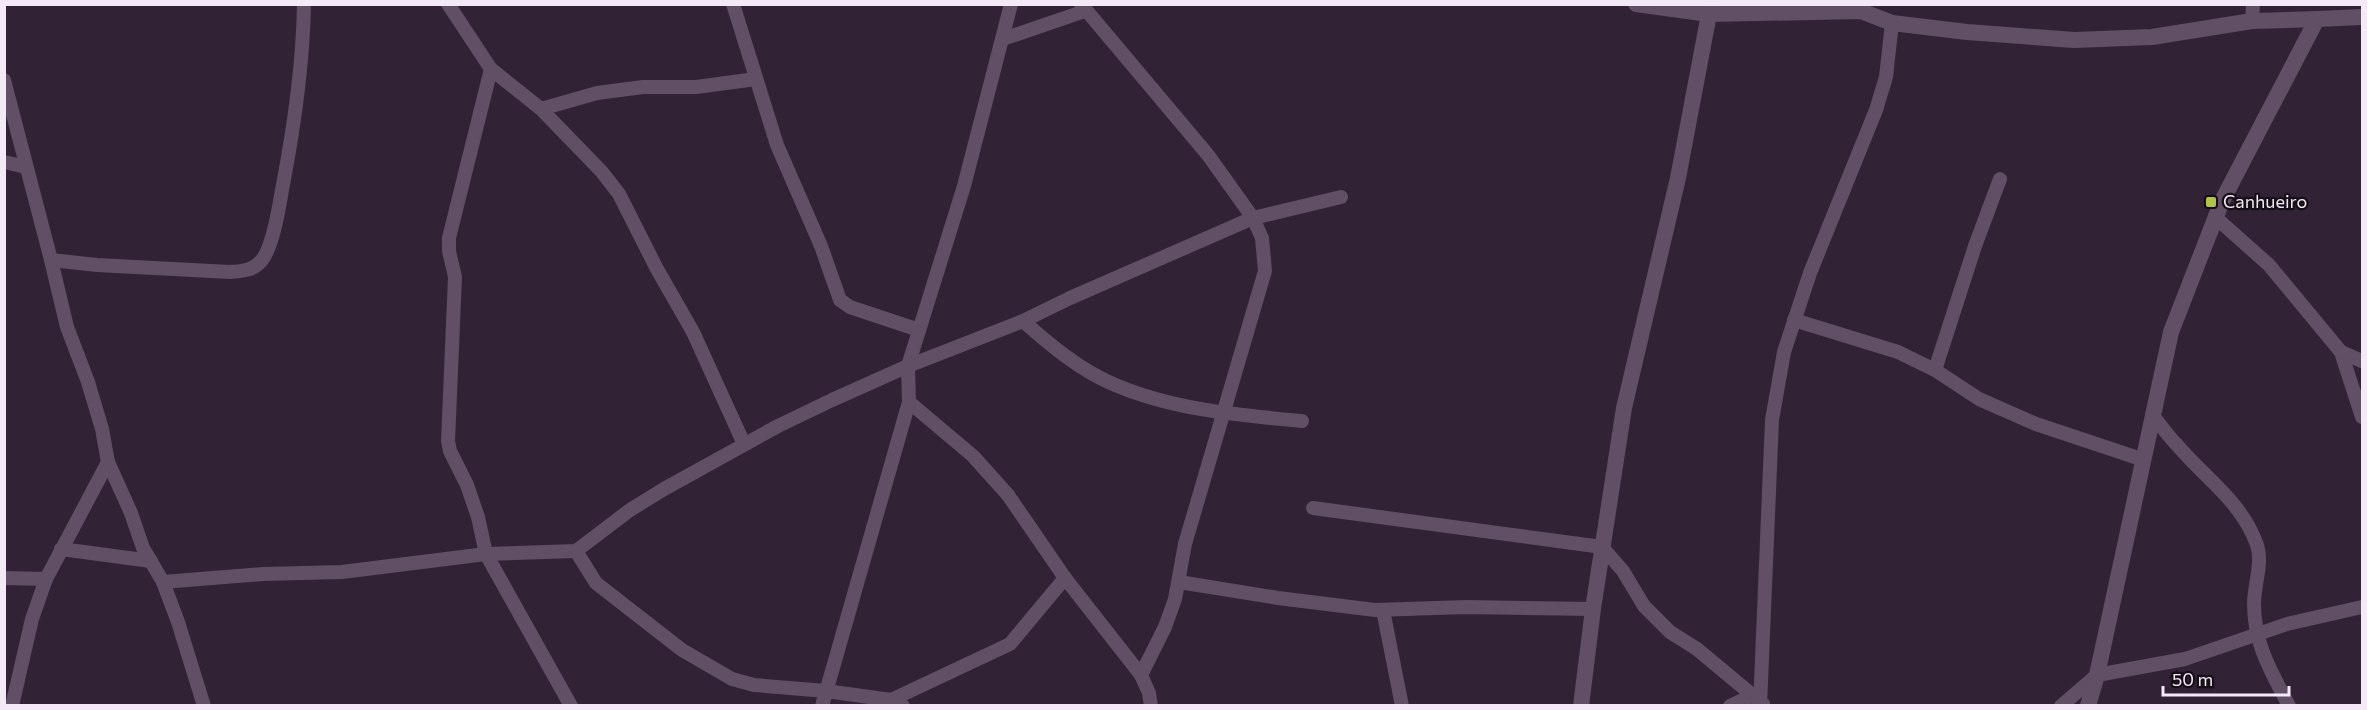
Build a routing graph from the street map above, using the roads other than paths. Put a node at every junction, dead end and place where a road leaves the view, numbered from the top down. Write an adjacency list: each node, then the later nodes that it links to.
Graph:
1 (304, 4): 24 (street)
2 (733, 4): 16 (street)
3 (1011, 4): 13 (street)
4 (1636, 4): 8 (street)
5 (449, 5): 14 (street)
6 (1083, 8): 13 (street); 22 (street)
7 (1862, 8): 8 (street); 12 (street)
8 (1709, 9): 41 (street)
9 (2253, 13): 11 (street); 12 (street)
10 (2362, 17): 11 (street)
11 (2317, 19): 23 (street)
12 (1892, 23): 25 (street)
13 (1003, 39): 27 (street)
14 (491, 69): 17 (street); 44 (street)
15 (4, 80): 19 (street)
16 (756, 80): 17 (street); 27 (street)
17 (541, 109): 37 (street)
18 (4, 162): 19 (street)
19 (26, 167): 24 (street)
20 (2000, 179): 31 (street)
21 (1341, 197): 22 (street)
22 (1253, 218): 26 (street); 33 (street)
23 (2215, 218): 28 (street); 34 (street)
24 (51, 260): 39 (street)
25 (1794, 320): 31 (street); 58 (street)
26 (1023, 321): 30 (street); 33 (street)
27 (920, 330): 30 (street)
28 (2341, 352): 29 (street); 35 (street)
29 (2362, 361)
30 (908, 366): 32 (street); 37 (street)
31 (1935, 369): 38 (street)
32 (909, 402): 47 (street); 57 (street)
33 (1223, 414): 36 (street); 50 (street)
34 (2152, 414): 38 (street); 54 (street)
35 (2362, 417)
36 (1302, 421)
37 (744, 444): 43 (street)
38 (2144, 460): 56 (street)
39 (108, 462): 42 (street); 45 (street)
40 (1313, 508): 41 (street)
41 (1602, 547): 52 (street); 58 (street)
42 (62, 549): 45 (street); 48 (street)
43 (576, 551): 44 (street); 57 (street)
44 (486, 554): 49 (street); 62 (street)
45 (151, 561): 49 (street)
46 (4, 578): 48 (street)
47 (1065, 578): 55 (street); 59 (street)
48 (46, 579): 60 (street)
49 (163, 582): 61 (street)
50 (1179, 582): 53 (street); 55 (street)
51 (2362, 607): 54 (street)
52 (1593, 609): 53 (street); 66 (street)
53 (1383, 610): 65 (street)
54 (2255, 634): 56 (street); 70 (street)
55 (1141, 675): 64 (street)
56 (2097, 675): 68 (street); 69 (street)
57 (826, 691): 59 (street); 63 (street)
58 (1759, 702): 67 (street)
59 (897, 703)
60 (12, 705)
61 (204, 705)
62 (571, 705)
63 (822, 705)
64 (1152, 705)
65 (1401, 705)
66 (1581, 705)
67 (1730, 705)
68 (2061, 705)
69 (2088, 705)
70 (2289, 705)

